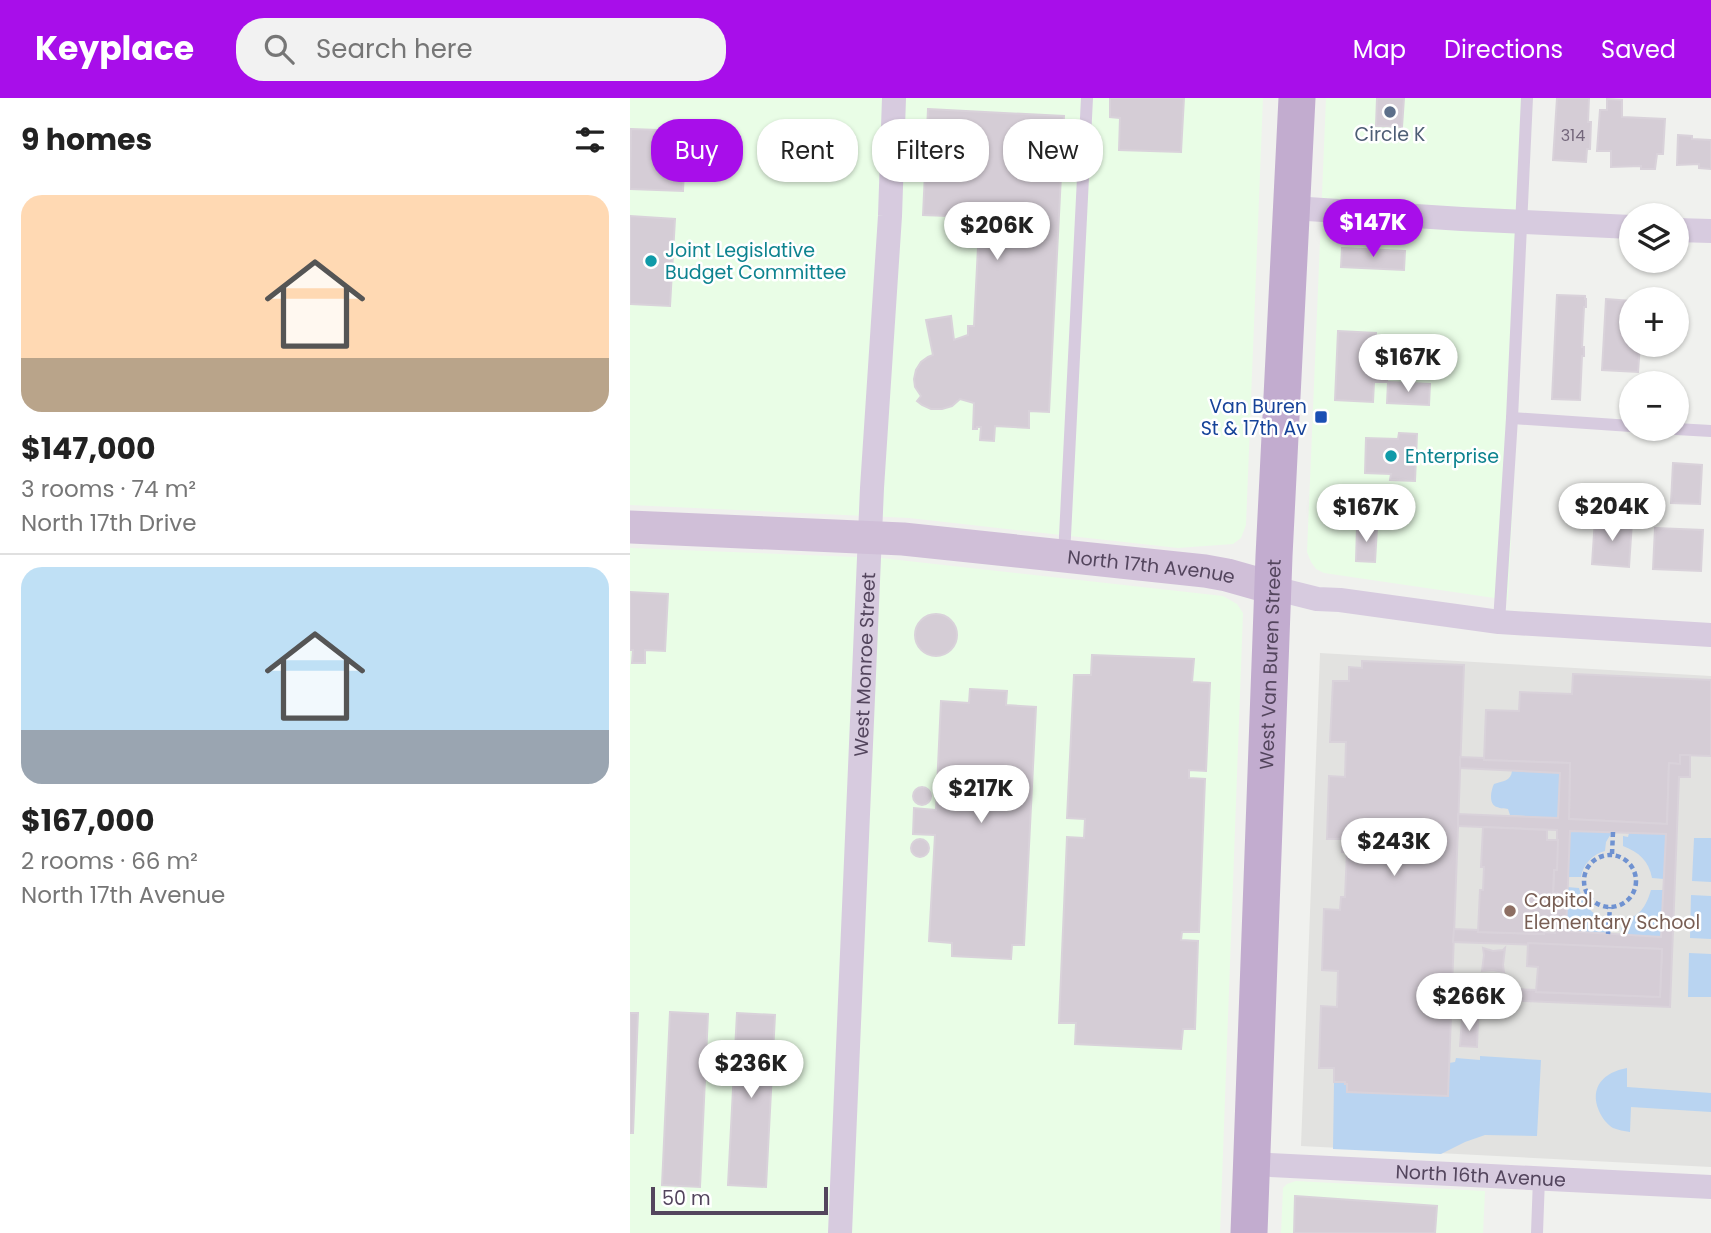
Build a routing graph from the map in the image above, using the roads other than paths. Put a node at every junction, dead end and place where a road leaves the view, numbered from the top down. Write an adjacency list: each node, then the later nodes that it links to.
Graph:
1 (894, 98): 15 (street, West Monroe Street)
2 (1087, 98): 16 (lane)
3 (1297, 98): 5 (main road, West Van Buren Street)
4 (1527, 98): 6 (lane)
5 (1292, 208): 6 (street); 17 (main road, West Van Buren Street)
6 (1521, 222): 7 (street); 10 (lane)
7 (1619, 227)
8 (1689, 230): 9 (street)
9 (1711, 231)
10 (1512, 418): 11 (lane); 18 (lane)
11 (1619, 425)
12 (1689, 430): 13 (lane)
13 (1711, 431)
14 (630, 527): 15 (main road, North 17th Avenue)
15 (870, 537): 16 (main road, North 17th Avenue); 23 (street, West Monroe Street)
16 (1064, 556): 17 (main road, North 17th Avenue)
17 (1273, 588): 18 (street, North 17th Avenue); 20 (main road, West Van Buren Street)
18 (1499, 622): 19 (street, North 17th Avenue)
19 (1711, 635)
20 (1252, 1164): 21 (street, North 16th Avenue); 24 (main road, West Van Buren Street)
21 (1539, 1178): 22 (street, North 16th Avenue); 25 (lane)
22 (1711, 1186)
23 (840, 1233)
24 (1249, 1233)
25 (1537, 1233)

